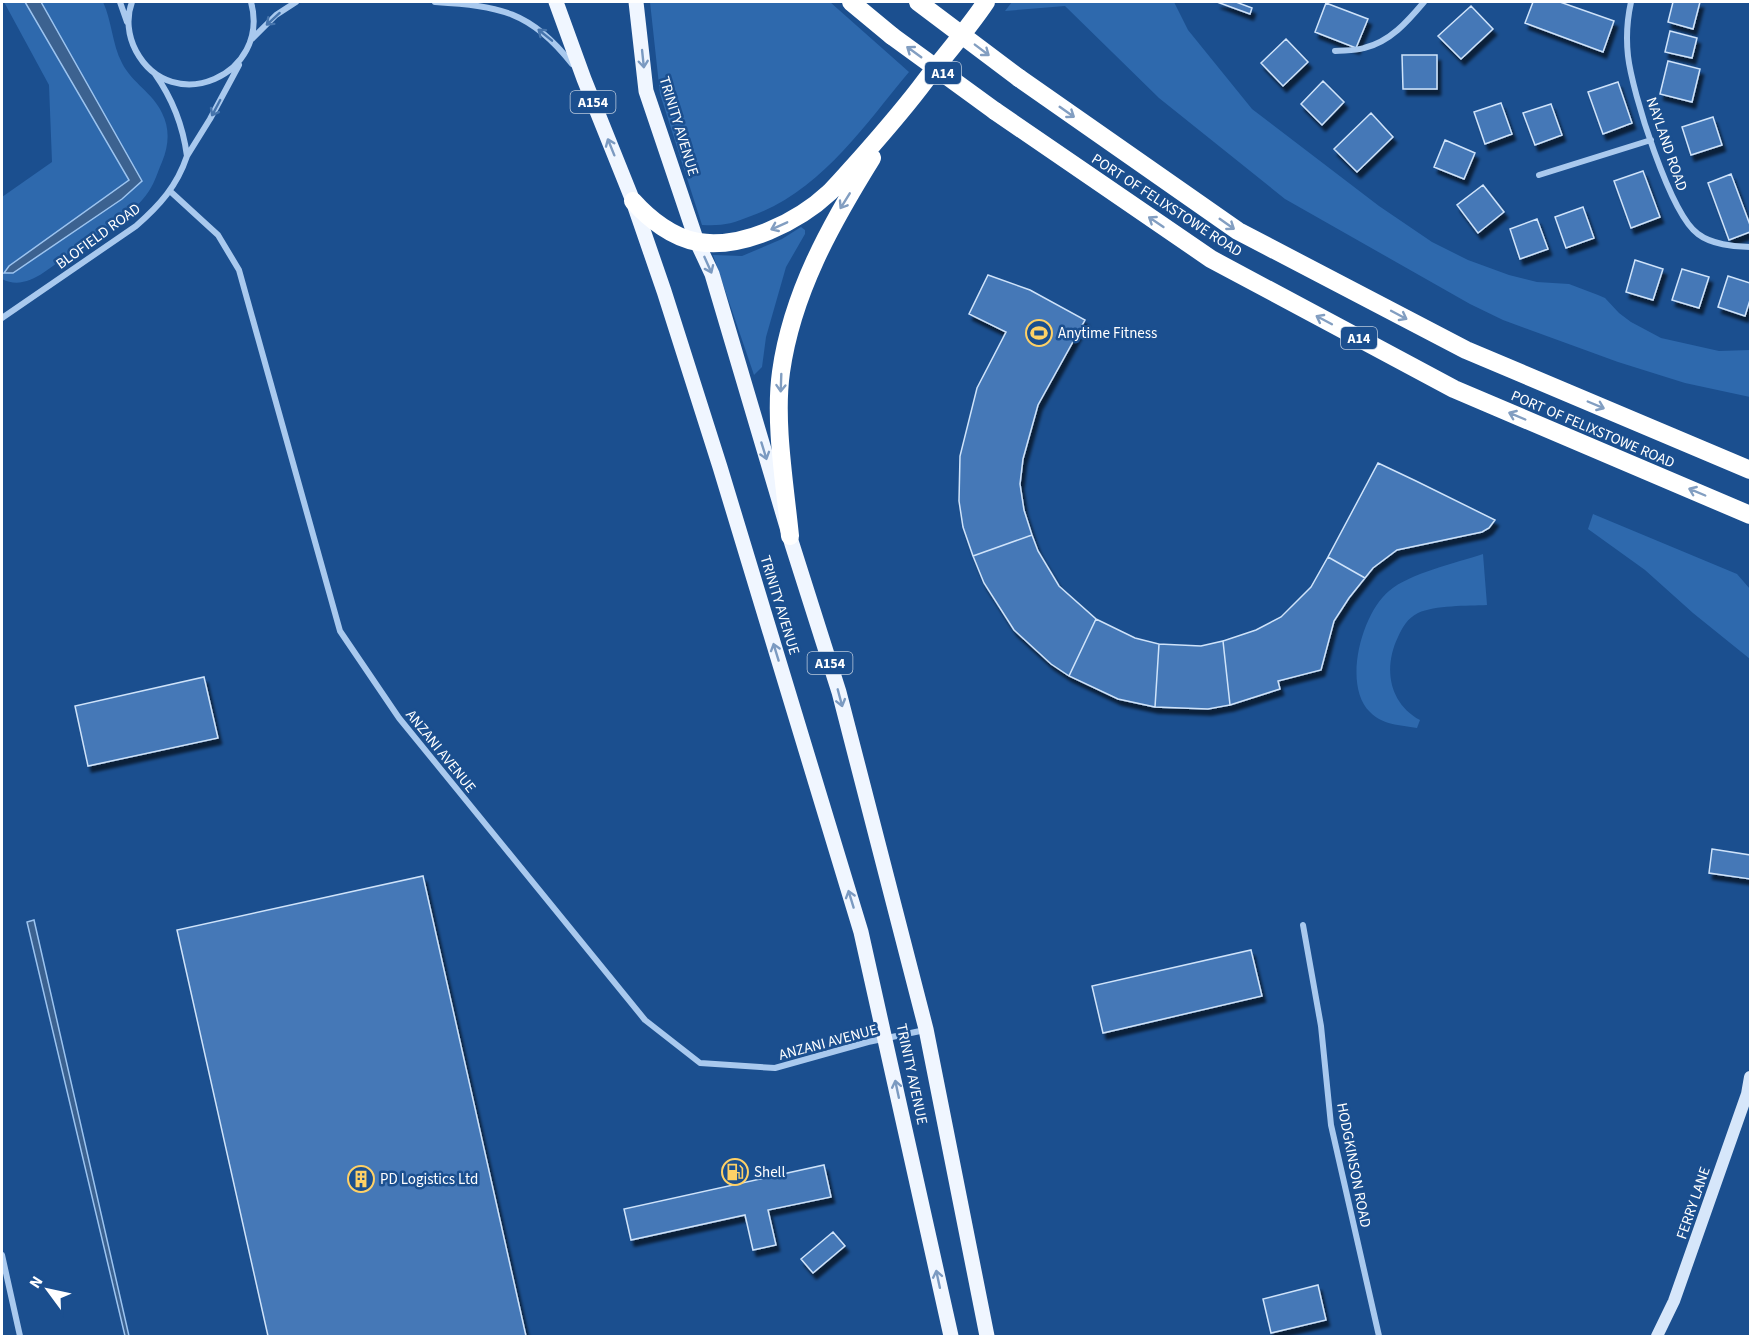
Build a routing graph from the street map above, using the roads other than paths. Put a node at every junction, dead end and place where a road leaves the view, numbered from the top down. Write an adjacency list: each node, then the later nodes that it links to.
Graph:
1 (120, 2): 13 (street)
2 (132, 2): 13 (street)
3 (251, 2): 14 (street)
4 (296, 2): 14 (street, one-way to 14)
5 (435, 2): 18 (street, one-way to 5)
6 (556, 2): 18 (main road, TRINITY AVENUE / A154)
7 (636, 2): 25 (main road, TRINITY AVENUE / A154, one-way to 25)
8 (851, 2): 29 (highway, PORT OF FELIXSTOWE ROAD / A14, one-way to 8, bridge)
9 (918, 2): 28 (highway, PORT OF FELIXSTOWE ROAD / A14, one-way to 28, bridge)
10 (986, 2): 19 (highway)
11 (1424, 2): 15 (street)
12 (1631, 2): 20 (street, NAYLAND ROAD)
13 (128, 26): 17 (street)
14 (252, 39): 16 (street, BLOFIELD ROAD)
15 (1335, 51)
16 (244, 56): 17 (street); 21 (street, BLOFIELD ROAD, one-way to 21)
17 (154, 72): 21 (street)
18 (584, 79): 24 (main road, TRINITY AVENUE / A154, one-way to 18)
19 (898, 116): 25 (highway, one-way to 25); 30 (highway, one-way to 30)
20 (1651, 140): 22 (street); 26 (street, NAYLAND ROAD)
21 (188, 156): 23 (street, BLOFIELD ROAD)
22 (1539, 175)
23 (171, 192): 27 (street, BLOFIELD ROAD); 33 (street, ANZANI AVENUE)
24 (633, 201): 25 (highway); 33 (main road, TRINITY AVENUE / A154, one-way to 24)
25 (697, 242): 30 (main road, TRINITY AVENUE / A154, one-way to 30)
26 (1750, 247)
27 (2, 318)
28 (1750, 470)
29 (1750, 515)
30 (790, 536): 32 (main road, TRINITY AVENUE / A154, one-way to 32)
31 (1303, 925): 39 (street, HODGKINSON ROAD)
32 (926, 1029): 33 (street, ANZANI AVENUE); 38 (main road, TRINITY AVENUE / A154)
33 (886, 1039): 37 (main road, TRINITY AVENUE / A154, one-way to 33)
34 (1750, 1077): 40 (street, FERRY LANE)
35 (2, 1255): 36 (street)
36 (20, 1336)
37 (951, 1336)
38 (987, 1336)
39 (1379, 1336)
40 (1657, 1336)

